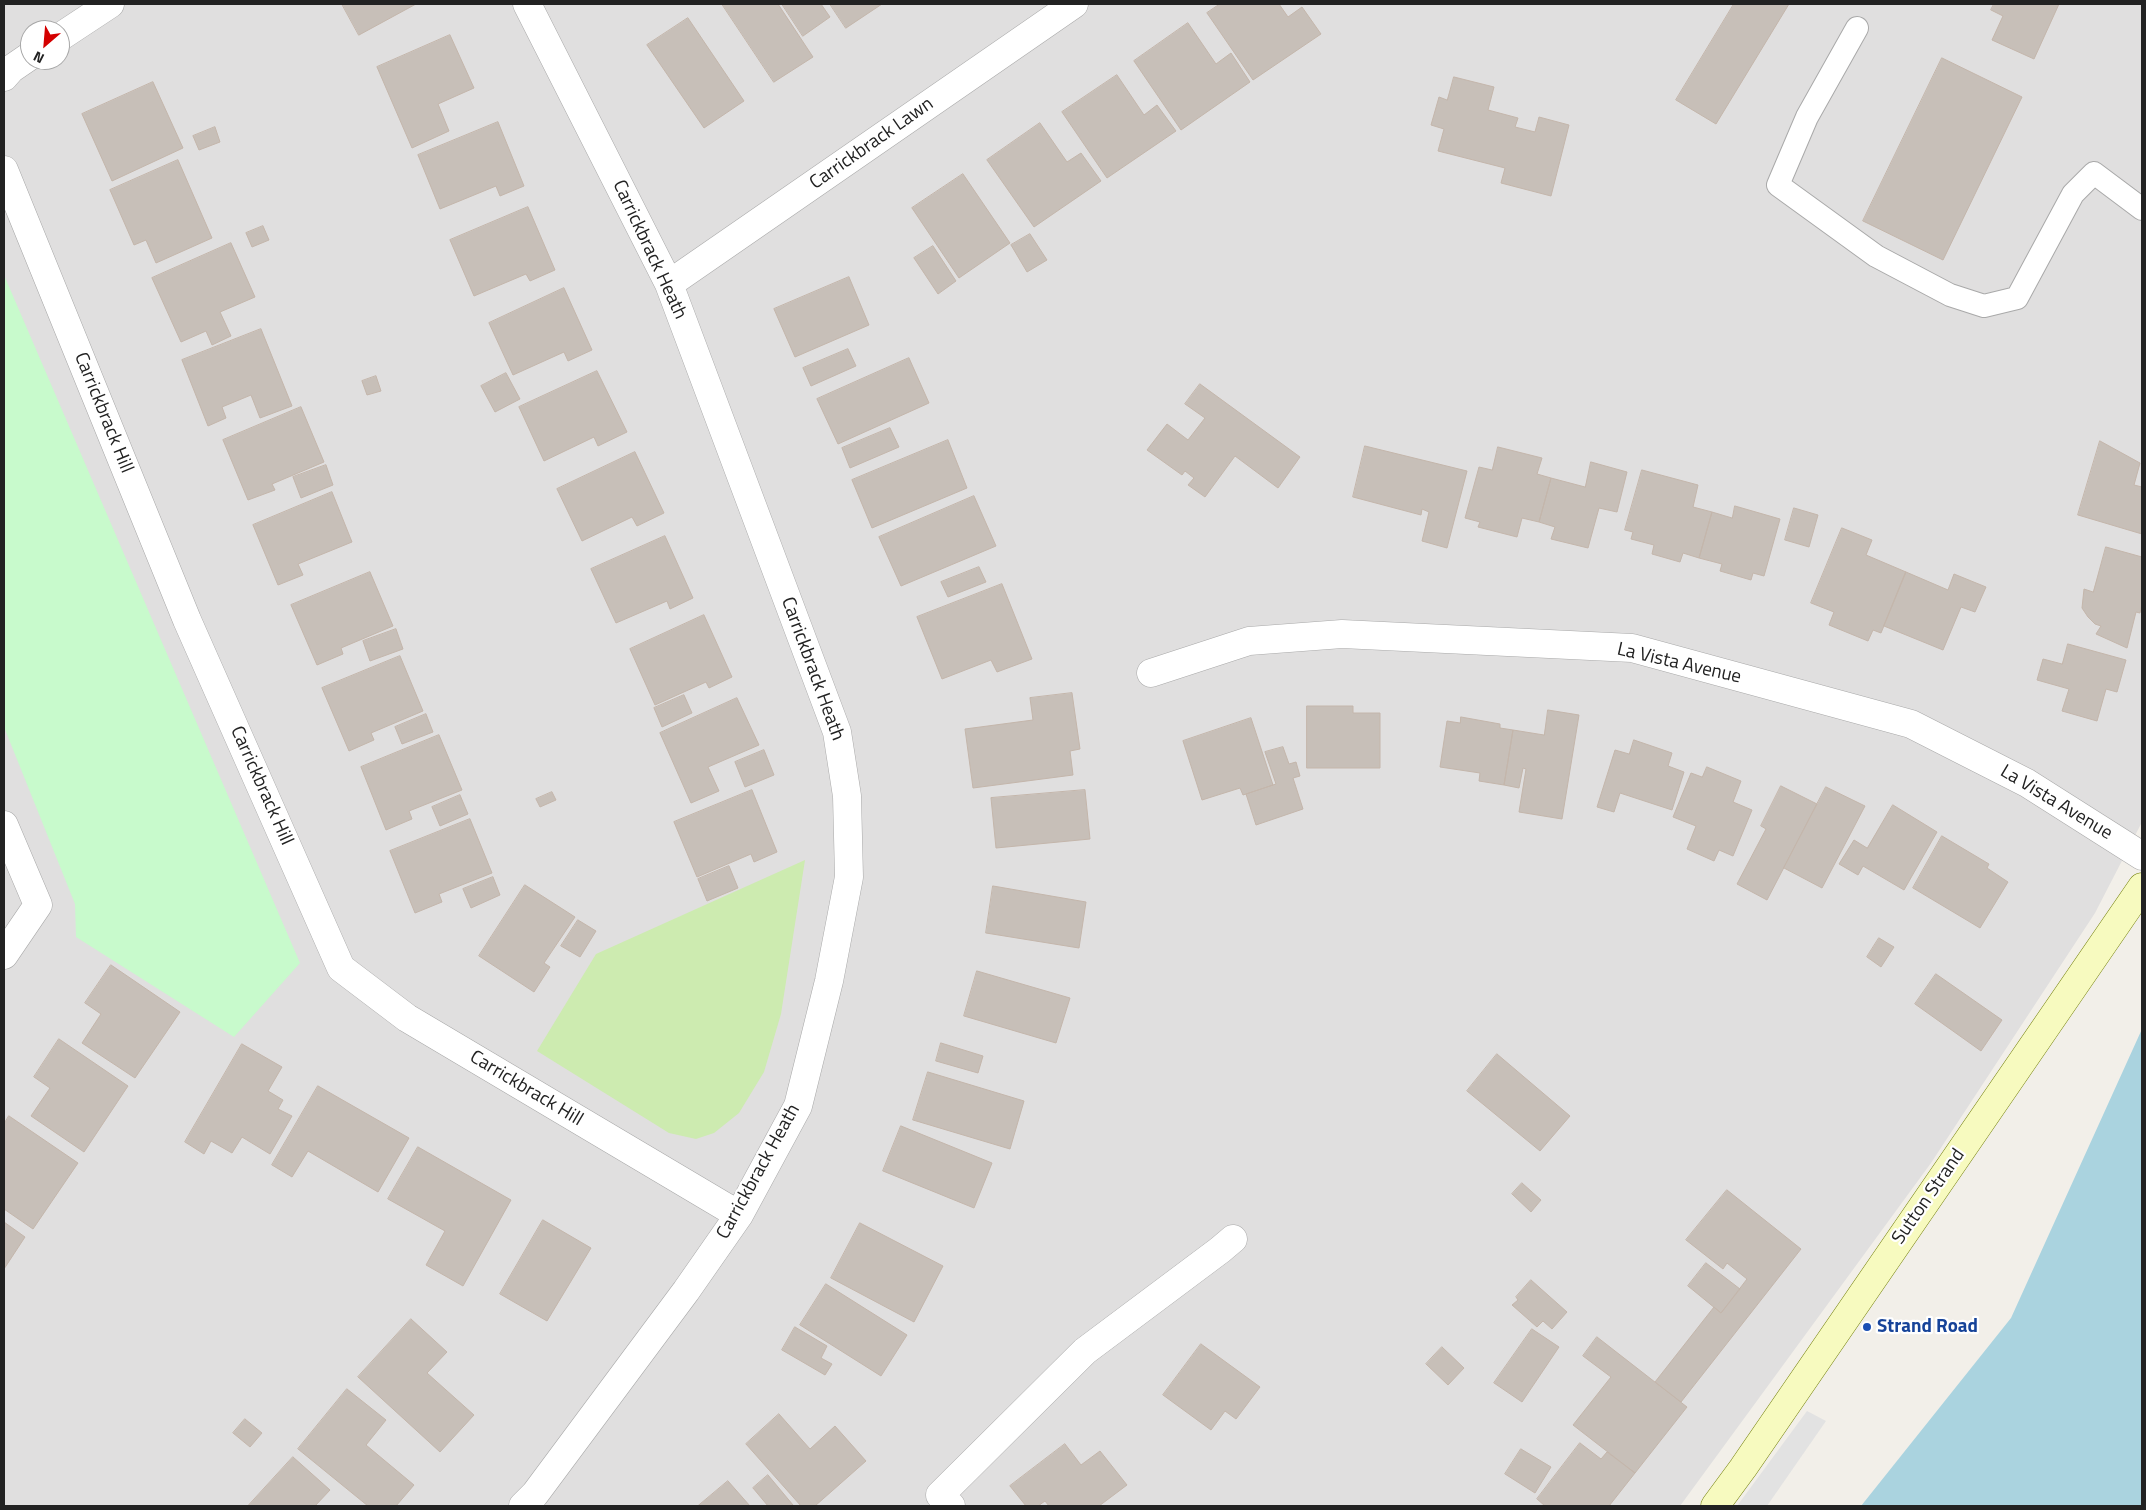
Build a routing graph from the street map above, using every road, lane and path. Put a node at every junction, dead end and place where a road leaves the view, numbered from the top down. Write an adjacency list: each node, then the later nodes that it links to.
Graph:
1 (110, 4): 5 (street)
2 (527, 4): 10 (street, Carrickbrack Heath)
3 (1074, 4): 10 (street, Carrickbrack Lawn)
4 (1857, 28): 9 (lane)
5 (70, 30)
6 (20, 63): 7 (street)
7 (4, 77)
8 (4, 170): 16 (street, Carrickbrack Hill)
9 (2142, 209)
10 (669, 284): 16 (street, Carrickbrack Heath)
11 (1151, 673): 13 (street, La Vista Avenue)
12 (4, 825): 15 (street)
13 (2142, 856)
14 (2142, 888): 20 (street, Sutton Strand)
15 (4, 955)
16 (739, 1215): 18 (street, Carrickbrack Heath)
17 (1233, 1239): 19 (street)
18 (523, 1506)
19 (951, 1506)
20 (1715, 1506)

